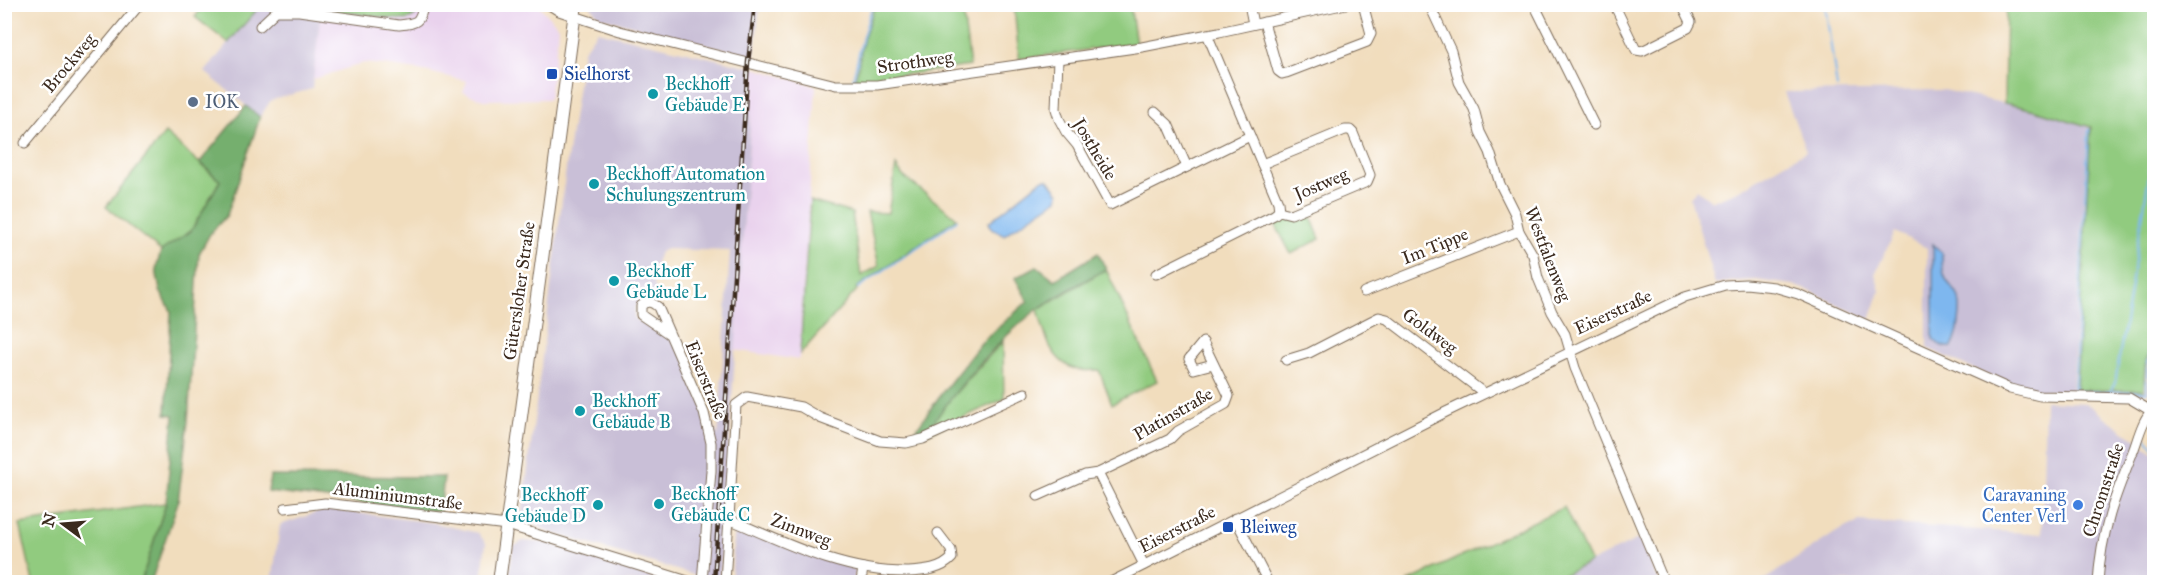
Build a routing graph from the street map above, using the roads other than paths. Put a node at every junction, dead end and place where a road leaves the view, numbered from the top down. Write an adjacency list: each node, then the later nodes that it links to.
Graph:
1 (140, 4): 20 (street, Brockweg)
2 (424, 4): 14 (street)
3 (548, 4): 11 (street, Strothweg)
4 (1249, 4): 13 (street)
5 (1346, 4): 12 (street, Strothweg)
6 (1364, 4): 12 (street)
7 (1429, 4): 24 (street, Westfalenweg)
8 (1534, 4): 18 (street)
9 (1614, 4): 10 (street)
10 (1682, 4)
11 (575, 10): 16 (street, Strothweg); 39 (main road, Gütersloher Straße)
12 (1264, 22): 13 (street, Strothweg)
13 (1253, 24): 15 (street, Strothweg)
14 (260, 26)
15 (1207, 34): 16 (street, Strothweg); 19 (street, Jostweg)
16 (1058, 58): 22 (street, Jostheide)
17 (1155, 112): 22 (street)
18 (1594, 125)
19 (1250, 136): 21 (street, Jostweg); 22 (street, Jostheide)
20 (25, 143)
21 (1262, 164): 23 (street, Jostweg); 23 (street, Jostweg)
22 (1187, 167)
23 (1279, 211): 25 (street, Jostweg)
24 (1519, 231): 26 (street, Im Tippe); 28 (street, Westfalenweg)
25 (1156, 274)
26 (1364, 292)
27 (669, 333): 45 (street, Eiserstraße)
28 (1570, 351): 32 (street, Eiserstraße); 33 (street, Eiserstraße); 50 (street, Westfalenweg)
29 (1286, 360): 32 (street, Goldweg)
30 (1213, 364): 34 (street, Platinstraße)
31 (1025, 393): 38 (street)
32 (1484, 393): 37 (street, Eiserstraße)
33 (2153, 409): 51 (street, Chromstraße)
34 (1098, 473): 35 (street, Platinstraße); 41 (street)
35 (1038, 496)
36 (285, 508): 39 (street, Aluminiumstraße)
37 (1235, 518): 41 (street, Eiserstraße); 49 (street)
38 (729, 519): 42 (street, Zinnweg); 46 (street)
39 (507, 525): 43 (main road, Gütersloher Straße); 44 (street)
40 (938, 533): 42 (street, Zinnweg)
41 (1144, 565): 48 (street, Eiserstraße)
42 (863, 568): 47 (street)
43 (499, 582)
44 (691, 582)
45 (702, 582)
46 (725, 582)
47 (861, 582)
48 (1111, 582)
49 (1268, 582)
50 (1664, 582)
51 (2098, 582)

